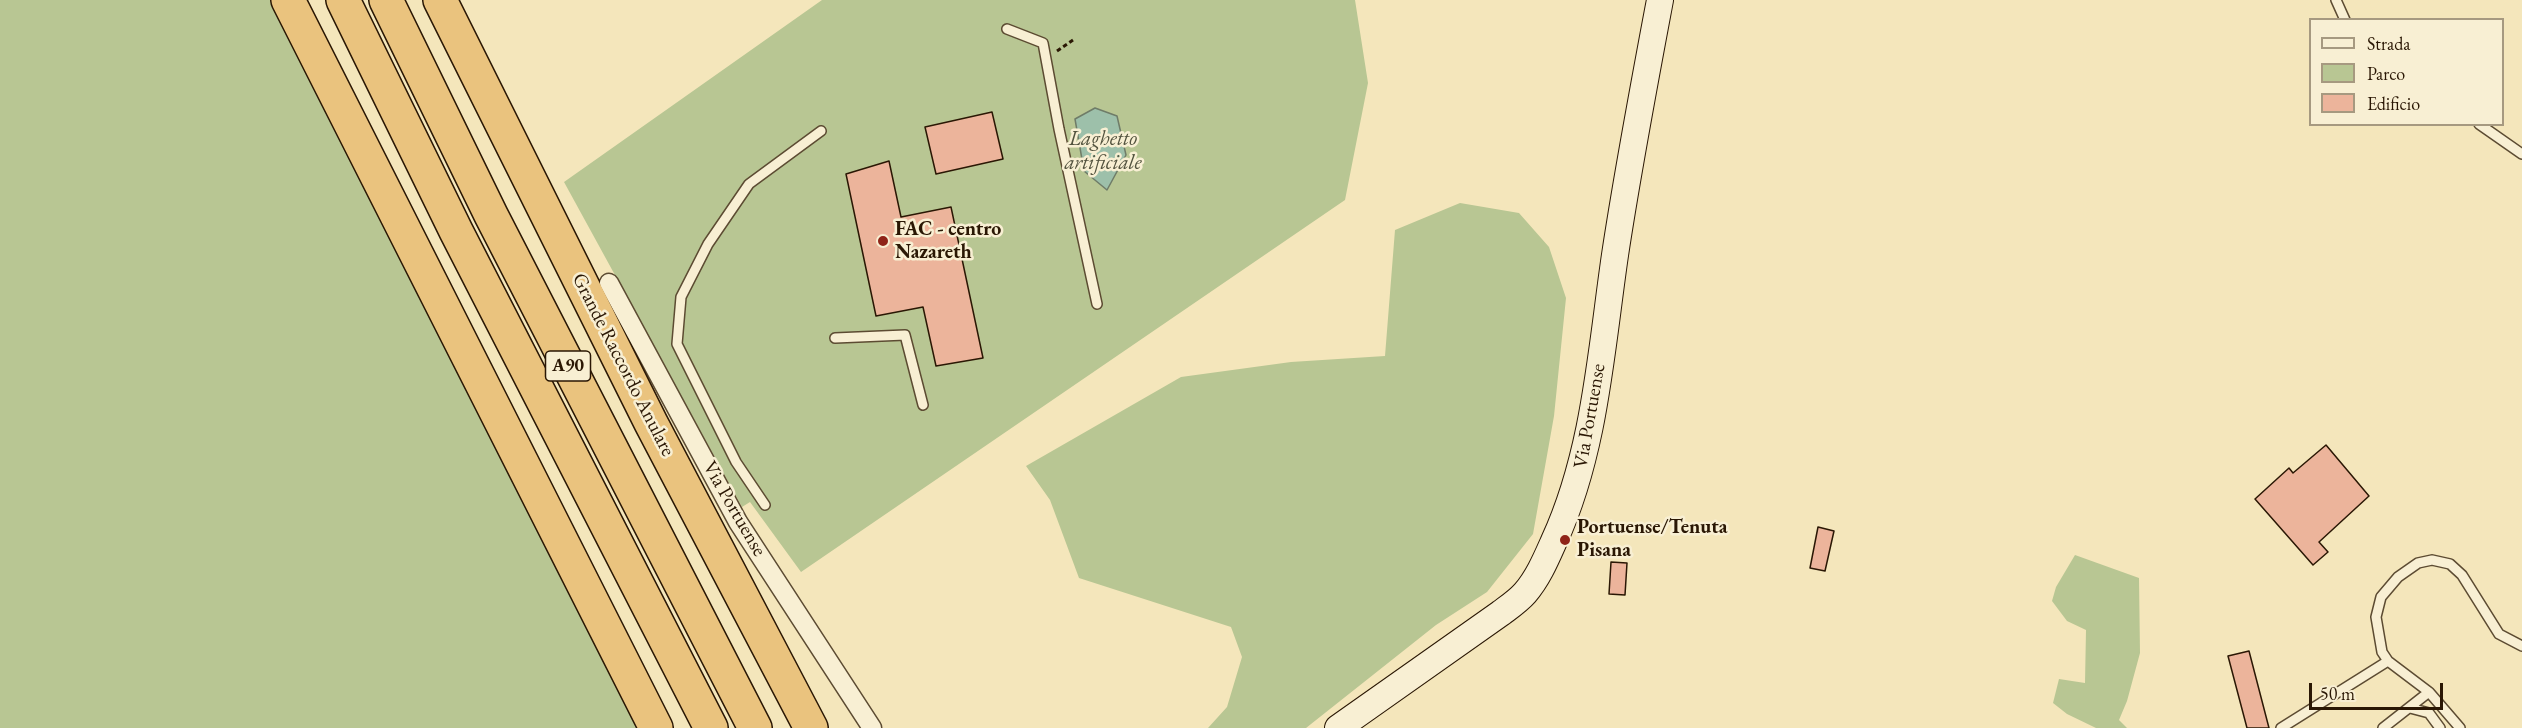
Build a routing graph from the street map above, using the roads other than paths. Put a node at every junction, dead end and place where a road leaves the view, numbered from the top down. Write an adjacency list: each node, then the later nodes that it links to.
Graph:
1 (288, 0): 21 (highway)
2 (343, 0): 22 (highway, A90)
3 (386, 0): 23 (highway, A90)
4 (440, 0): 24 (highway, Grande Raccordo Anulare)
5 (1660, 0): 26 (main road, Via Portuense)
6 (2336, 0): 7 (lane)
7 (2343, 18)
8 (1007, 29): 13 (lane)
9 (2482, 126): 11 (lane)
10 (822, 131): 16 (lane)
11 (2522, 154)
12 (609, 283): 25 (street, Via Portuense)
13 (1097, 304)
14 (835, 338): 15 (lane)
15 (923, 405)
16 (765, 505)
17 (2522, 646): 18 (lane)
18 (2388, 661): 19 (lane); 27 (lane)
19 (2429, 692): 20 (lane); 30 (lane)
20 (2409, 708): 28 (lane); 29 (lane)
21 (656, 728)
22 (711, 728)
23 (755, 728)
24 (811, 728)
25 (872, 728)
26 (1338, 728)
27 (2281, 728)
28 (2383, 728)
29 (2440, 728)
30 (2460, 728)

